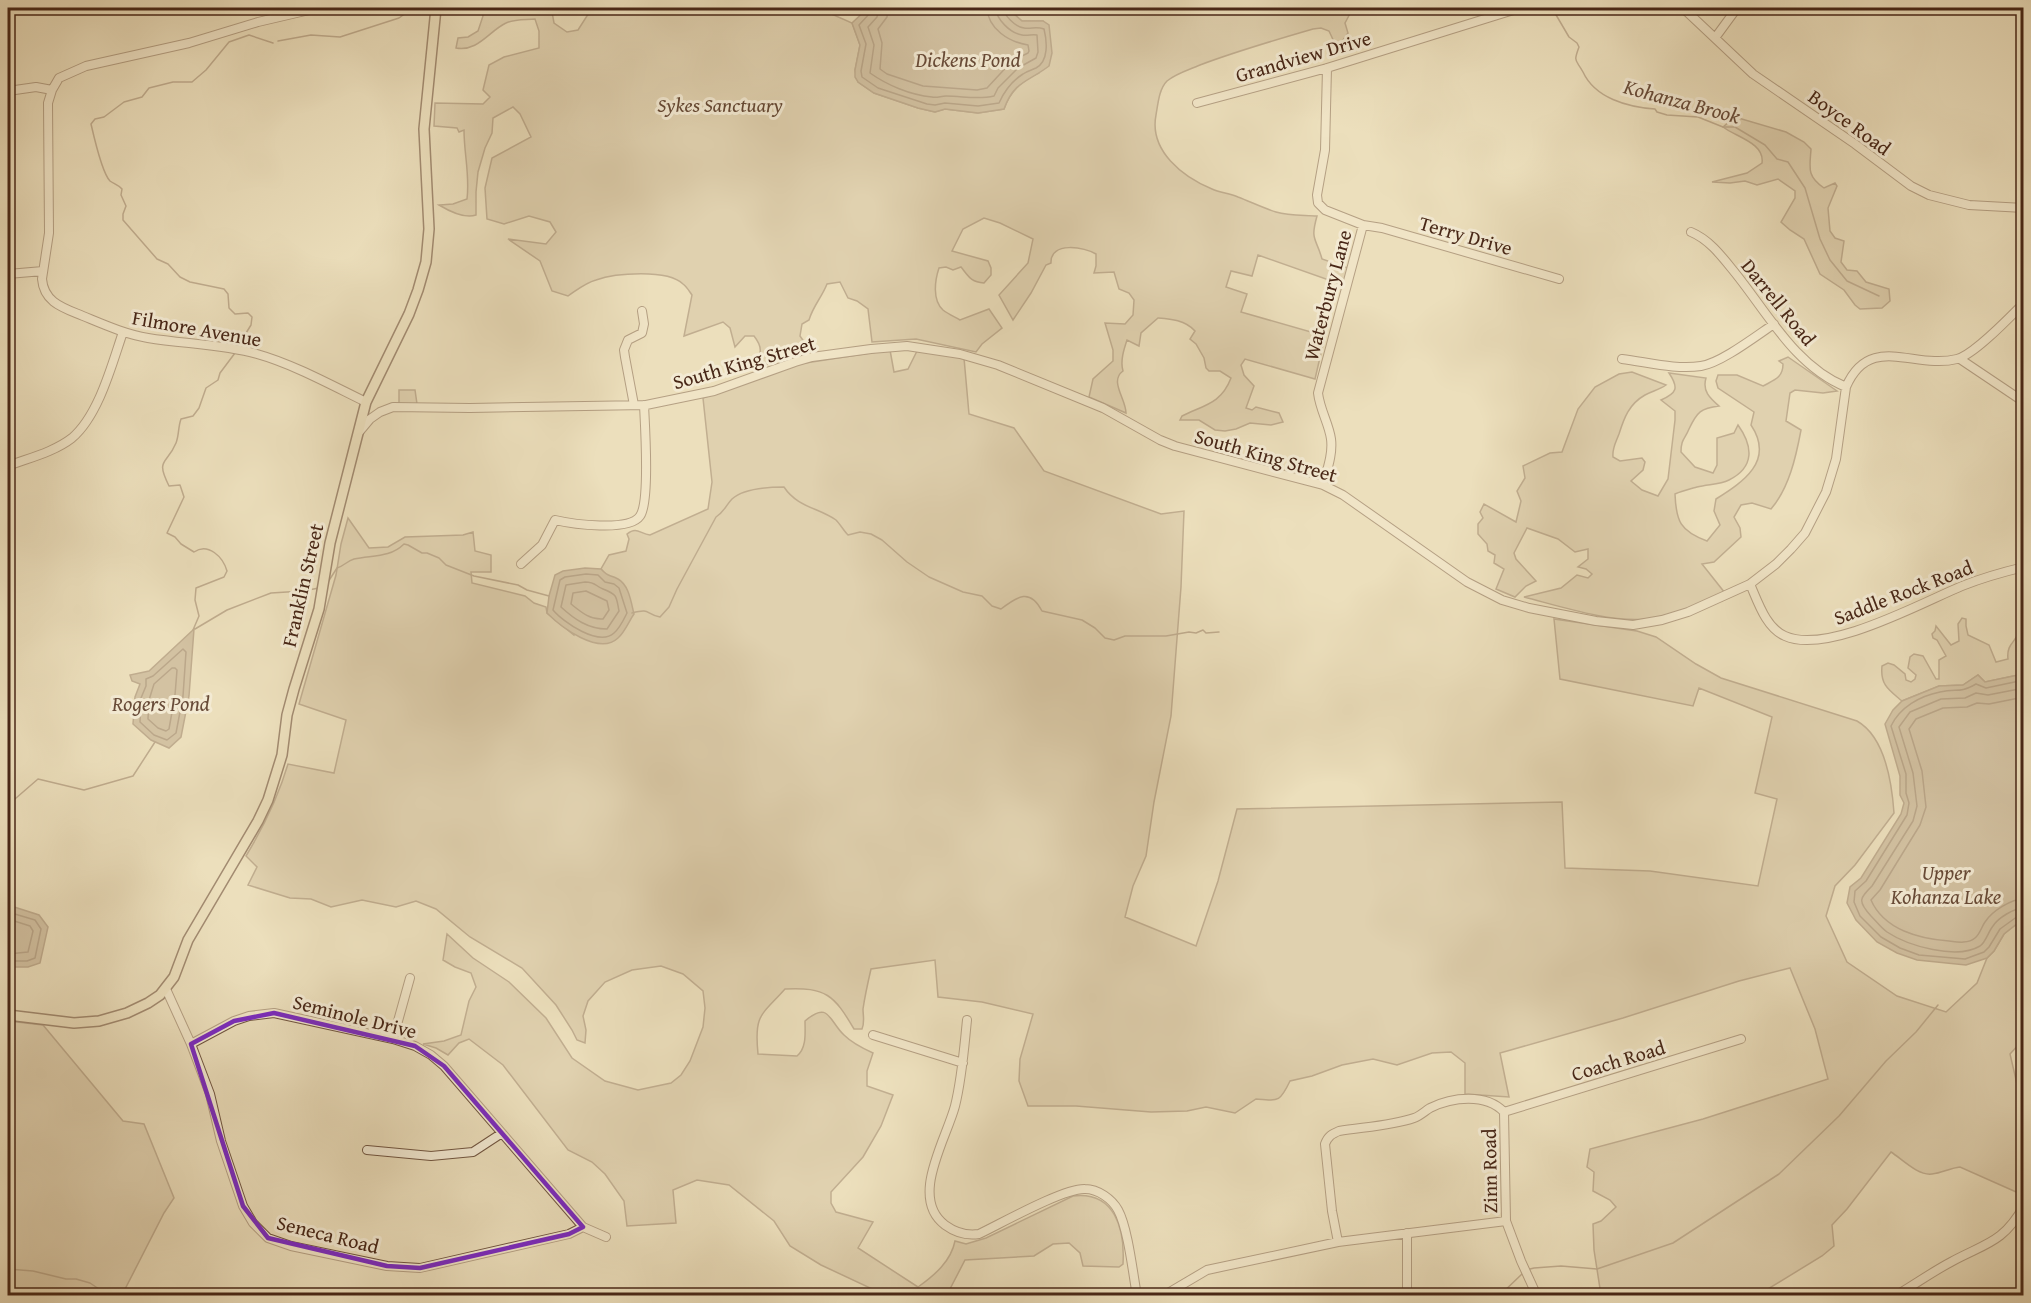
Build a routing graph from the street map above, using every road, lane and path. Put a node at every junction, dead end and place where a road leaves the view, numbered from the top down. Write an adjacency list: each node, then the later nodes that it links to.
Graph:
1 (318, 8): 8 (street)
2 (436, 8): 24 (main road, Franklin Street)
3 (1520, 8): 7 (street, Grandview Drive)
4 (1683, 8): 6 (street, Boyce Road)
5 (1737, 8): 6 (street)
6 (1715, 38): 11 (street, Boyce Road)
7 (1328, 68): 10 (street, Grandview Drive); 12 (street, Waterbury Lane)
8 (52, 90): 9 (street); 14 (street)
9 (8, 91)
10 (1197, 103)
11 (2024, 208)
12 (1363, 225): 16 (street, Terry Drive); 30 (street, Waterbury Lane)
13 (1691, 232): 19 (street, Darrell Road)
14 (43, 271): 15 (street); 20 (street, Filmore Avenue)
15 (8, 274)
16 (1559, 279)
17 (2024, 303): 22 (street)
18 (642, 310): 26 (street)
19 (1774, 324): 21 (street); 23 (street, Darrell Road)
20 (123, 333): 24 (street, Filmore Avenue); 29 (street)
21 (1622, 359)
22 (1960, 359): 23 (street, South King Street); 25 (street)
23 (1846, 387): 33 (street, South King Street)
24 (366, 402): 28 (main road, Franklin Street)
25 (2024, 402)
26 (634, 405): 27 (street, South King Street); 28 (street, South King Street)
27 (644, 405): 30 (street, South King Street); 31 (street)
28 (360, 431): 35 (main road, Franklin Street)
29 (8, 466)
30 (1323, 485): 33 (street, South King Street)
31 (521, 564)
32 (2024, 567): 33 (street, Saddle Rock Road)
33 (1750, 584)
34 (410, 978): 39 (street)
35 (166, 989): 36 (main road, Franklin Street); 41 (street, Seneca Road)
36 (8, 1015)
37 (968, 1020): 42 (street)
38 (873, 1035): 42 (street)
39 (393, 1039): 41 (street, Seminole Drive); 44 (street, Seminole Drive)
40 (1741, 1039): 43 (street, Coach Road)
41 (191, 1044): 48 (street, Seneca Road)
42 (963, 1064): 53 (street)
43 (1504, 1112): 47 (street, Zinn Road); 51 (street)
44 (502, 1133): 45 (street); 48 (street, Seminole Drive)
45 (367, 1150)
46 (2024, 1206): 52 (street)
47 (1506, 1221): 49 (street); 56 (street, Zinn Road)
48 (583, 1227): 50 (street)
49 (1407, 1233): 51 (street); 55 (street)
50 (606, 1238)
51 (1338, 1242): 54 (street)
52 (1911, 1287): 57 (street); 58 (street)
53 (1137, 1296)
54 (1163, 1296)
55 (1407, 1296)
56 (1536, 1296)
57 (1895, 1296)
58 (1913, 1296)

